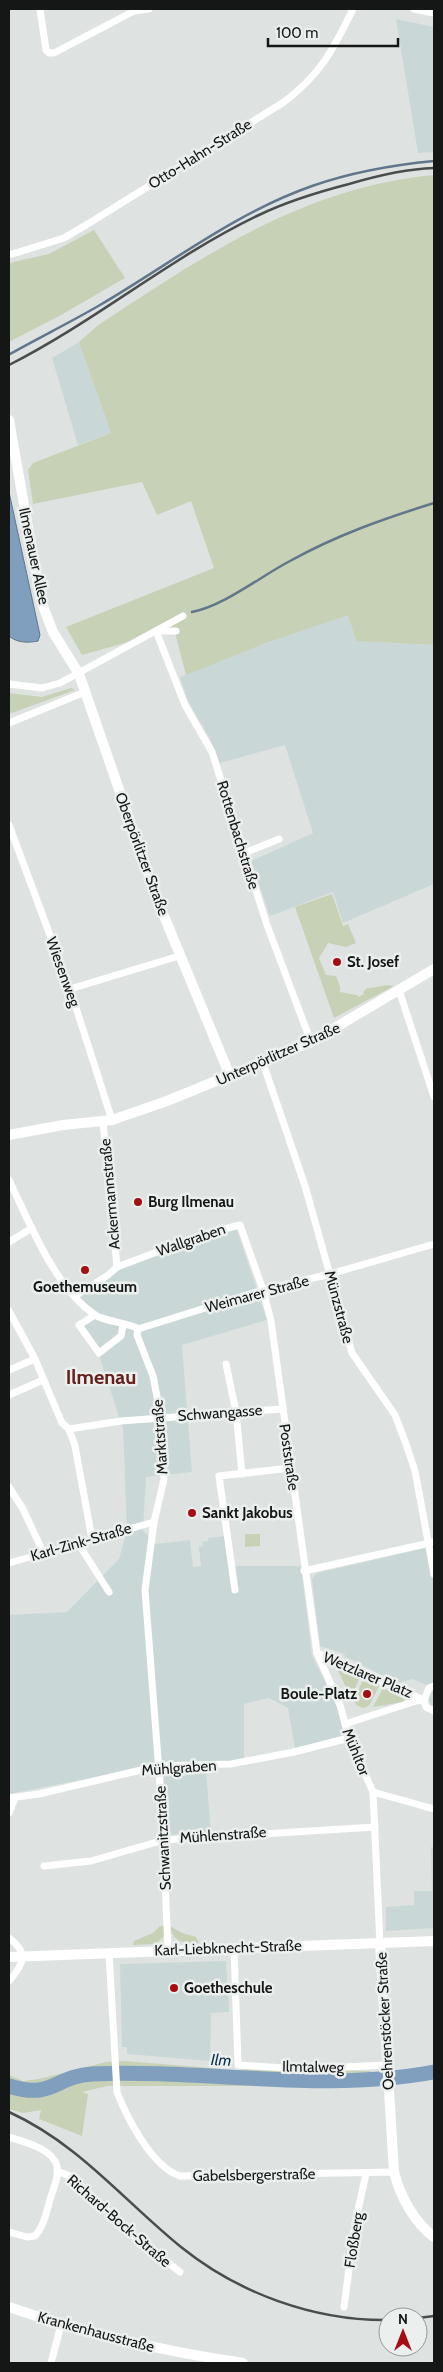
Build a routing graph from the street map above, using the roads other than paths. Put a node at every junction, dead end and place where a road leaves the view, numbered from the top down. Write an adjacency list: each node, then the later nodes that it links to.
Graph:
1 (40, 9): 2 (street)
2 (149, 9)
3 (353, 9): 6 (street, Otto-Hahn-Straße)
4 (414, 9): 5 (street)
5 (434, 13)
6 (9, 255)
7 (9, 420): 10 (street, Ilmenauer Allee)
8 (183, 616): 11 (street)
9 (176, 631): 11 (street)
10 (53, 632): 12 (street, Oberpörlitzer Straße)
11 (156, 632): 12 (street); 18 (street, Rottenbachstraße)
12 (79, 674): 13 (street); 14 (street, Oberpörlitzer Straße)
13 (9, 684)
14 (85, 692): 15 (street); 19 (street, Oberpörlitzer Straße)
15 (9, 724)
16 (9, 825): 21 (street, Wiesenweg)
17 (279, 839): 18 (street)
18 (244, 853): 23 (street, Rottenbachstraße)
19 (179, 956): 21 (street); 25 (street, Oberpörlitzer Straße)
20 (434, 969): 22 (street, Unterpörlitzer Straße)
21 (70, 989): 27 (street, Wiesenweg)
22 (400, 990): 23 (street, Unterpörlitzer Straße); 26 (street)
23 (311, 1042): 24 (street, Unterpörlitzer Straße)
24 (263, 1063): 25 (street, Unterpörlitzer Straße); 34 (street, Münzstraße)
25 (230, 1076): 27 (street, Unterpörlitzer Straße)
26 (434, 1097)
27 (108, 1121): 28 (street, Unterpörlitzer Straße); 33 (street, Ackermannstraße)
28 (9, 1136)
29 (9, 1180): 30 (street)
30 (32, 1228): 31 (street); 36 (street)
31 (9, 1242)
32 (434, 1244): 34 (street, Weimarer Straße)
33 (117, 1267): 35 (street, Wallgraben); 36 (street, Wallgraben)
34 (330, 1274): 35 (street, Weimarer Straße); 56 (street, Münzstraße)
35 (263, 1290): 40 (street, Weimarer Straße); 46 (street, Poststraße)
36 (75, 1296): 38 (street)
37 (9, 1311): 41 (street)
38 (95, 1315): 39 (street); 39 (street)
39 (123, 1326): 40 (street)
40 (138, 1329): 48 (street, Marktstraße)
41 (35, 1359): 43 (street); 44 (street)
42 (226, 1364): 47 (street)
43 (9, 1370)
44 (43, 1380): 45 (street); 49 (street)
45 (9, 1395)
46 (282, 1409): 47 (street, Schwangasse); 50 (street, Poststraße)
47 (236, 1412): 48 (street, Schwangasse); 51 (street)
48 (161, 1418): 49 (street, Schwangasse); 53 (street, Marktstraße)
49 (69, 1429): 54 (street)
50 (291, 1468): 51 (street); 59 (street, Poststraße)
51 (242, 1474): 61 (street)
52 (9, 1487): 57 (street)
53 (154, 1522): 54 (street, Karl-Zink-Straße); 63 (street, Marktstraße)
54 (92, 1539): 55 (street, Karl-Zink-Straße)
55 (78, 1543): 57 (street, Karl-Zink-Straße); 62 (street)
56 (431, 1543): 59 (street); 60 (street, Münzstraße)
57 (43, 1552): 58 (street, Karl-Zink-Straße)
58 (9, 1563)
59 (304, 1571): 64 (street, Poststraße)
60 (434, 1574)
61 (234, 1590)
62 (109, 1592)
63 (147, 1607): 70 (street, Schwanitzstraße)
64 (317, 1653): 66 (street, Wetzlarer Platz); 68 (street, Mühltor)
65 (434, 1686): 66 (street)
66 (425, 1703): 67 (street); 68 (street, Wetzlarer Platz)
67 (434, 1711)
68 (345, 1724): 69 (street, Mühltor)
69 (349, 1738): 70 (street, Mühlgraben); 71 (street, Mühltor)
70 (158, 1766): 72 (street, Mühlgraben); 76 (street, Schwanitzstraße)
71 (373, 1792): 73 (street, Mühltor); 75 (street, Oehrenstöcker Straße)
72 (12, 1798): 74 (street)
73 (434, 1809)
74 (9, 1813)
75 (375, 1827): 76 (street, Mühlenstraße); 80 (street, Oehrenstöcker Straße)
76 (164, 1840): 77 (street, Mühlenstraße); 82 (street, Schwanitzstraße)
77 (44, 1866)
78 (9, 1938): 83 (street)
79 (434, 1941): 80 (street, Karl-Liebknecht-Straße)
80 (380, 1944): 81 (street, Karl-Liebknecht-Straße); 87 (street, Oehrenstöcker Straße)
81 (234, 1948): 82 (street, Karl-Liebknecht-Straße); 87 (street, Ilmtalweg)
82 (168, 1950): 85 (street, Karl-Liebknecht-Straße)
83 (22, 1956): 84 (street, Karl-Liebknecht-Straße); 85 (street, Karl-Liebknecht-Straße); 86 (street)
84 (9, 1957)
85 (110, 1957): 91 (street, Gabelsbergerstraße)
86 (9, 1981)
87 (387, 2074): 90 (street, Oehrenstöcker Straße)
88 (9, 2137): 89 (street, Richard-Bock-Straße)
89 (57, 2171): 92 (street, Richard-Bock-Straße); 94 (street, Richard-Bock-Straße)
90 (394, 2172): 91 (street, Gabelsbergerstraße); 93 (street, Oehrenstöcker Straße)
91 (366, 2174): 96 (street, Floßberg)
92 (9, 2232)
93 (434, 2237)
94 (180, 2272)
95 (9, 2307): 97 (street, Krankenhausstraße)
96 (344, 2307)
97 (61, 2325): 98 (street); 99 (street, Krankenhausstraße)
98 (51, 2363)
99 (243, 2363)

